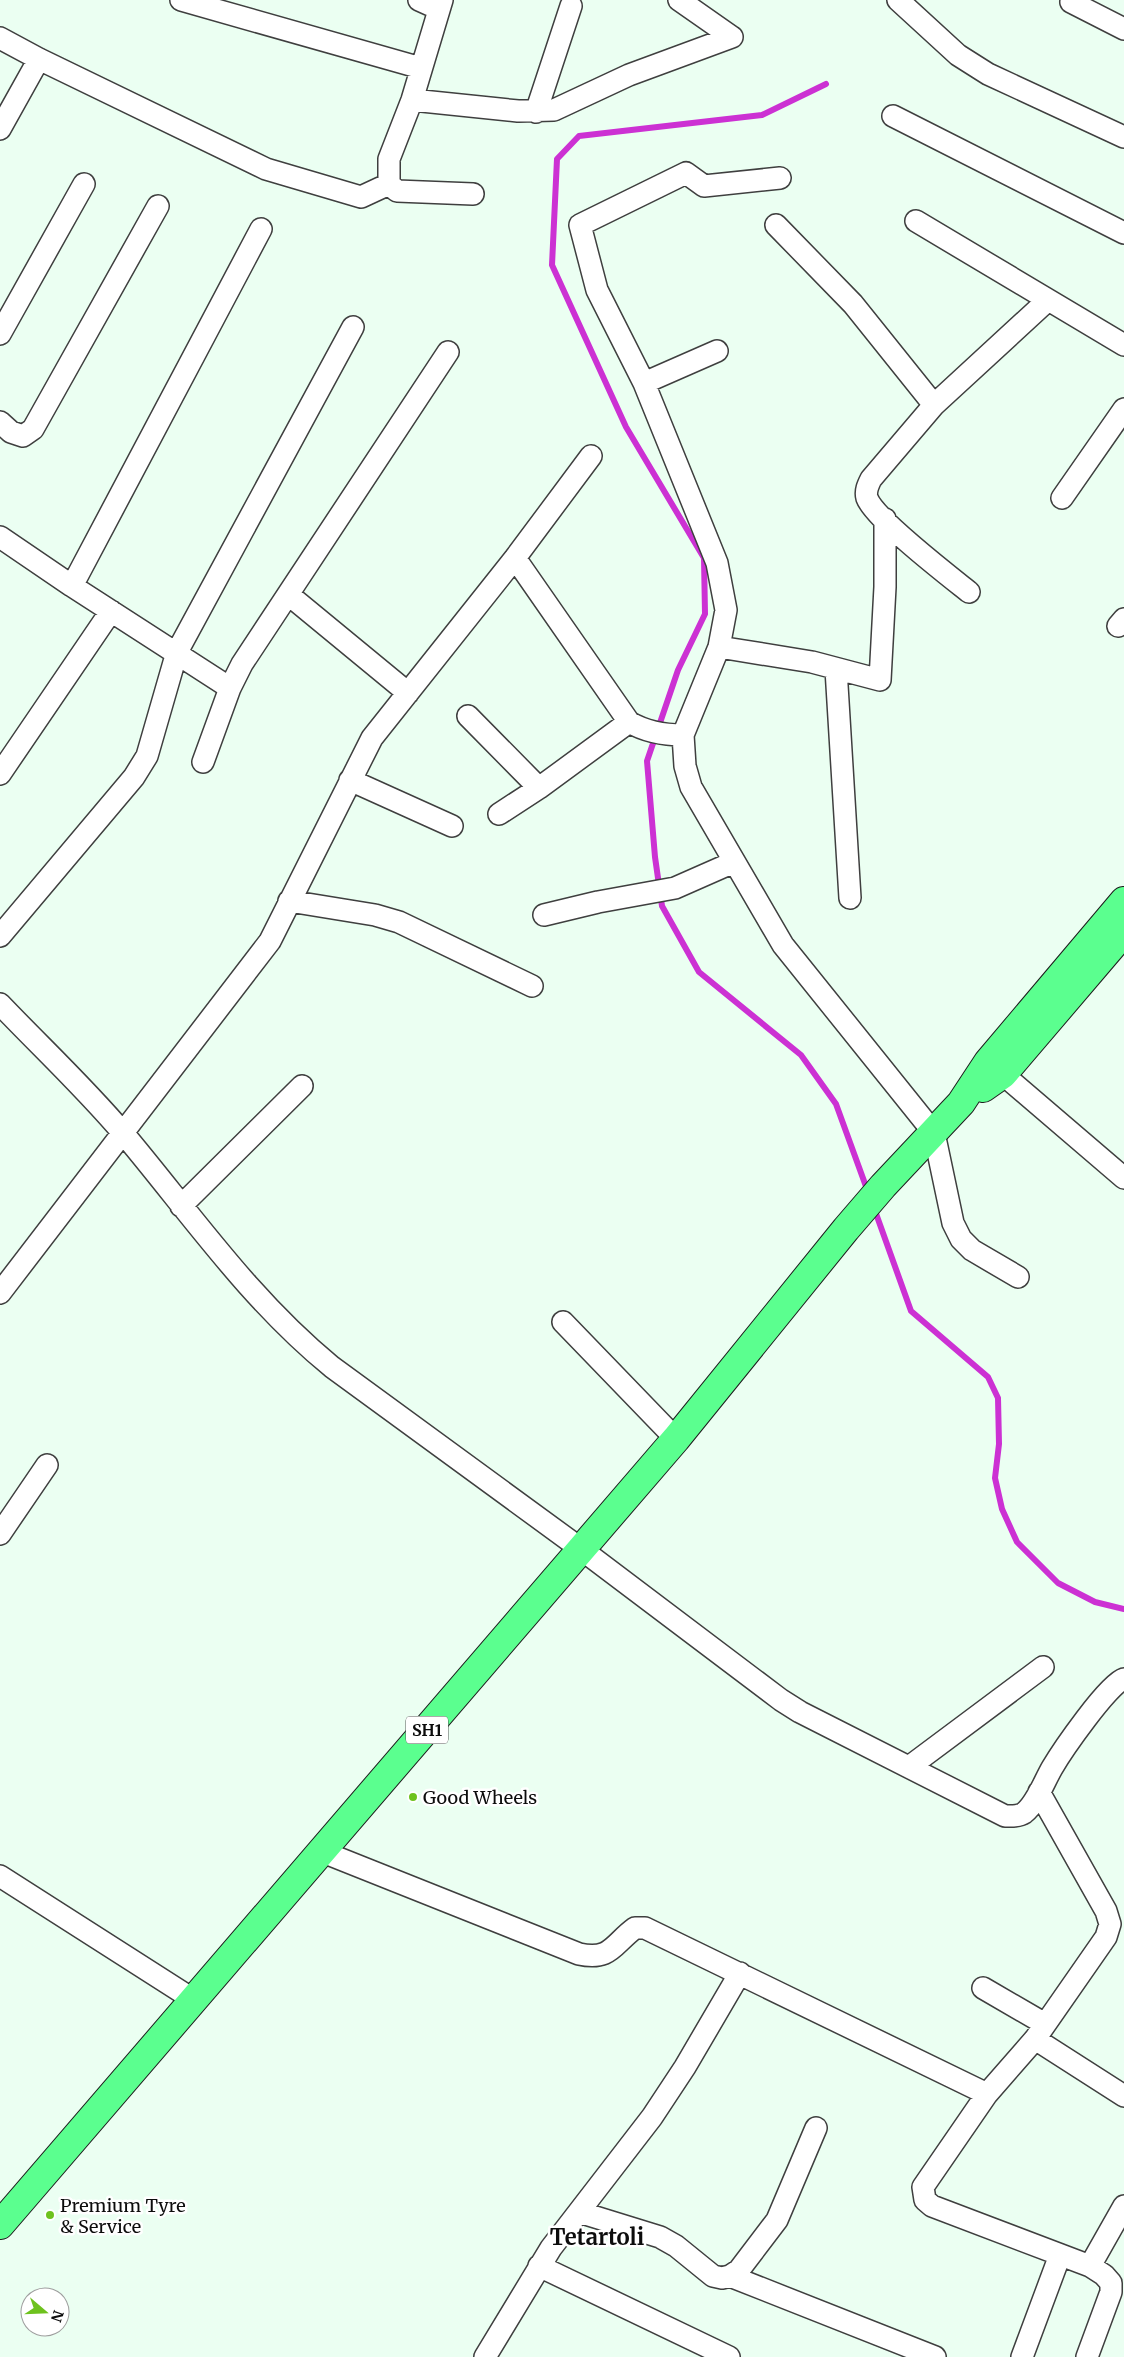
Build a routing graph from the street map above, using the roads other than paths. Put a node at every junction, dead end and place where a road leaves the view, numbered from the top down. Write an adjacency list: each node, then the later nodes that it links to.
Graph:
1 (180, 0): 11 (street)
2 (419, 0): 6 (street)
3 (679, 0): 13 (street)
4 (898, 0): 16 (street)
5 (1071, 2): 8 (street)
6 (441, 4): 11 (street)
7 (571, 6): 13 (street)
8 (1124, 28)
9 (0, 38): 10 (street)
10 (39, 59): 15 (street); 19 (street)
11 (421, 68): 12 (street)
12 (412, 100): 13 (street); 19 (street)
13 (536, 112)
14 (893, 116): 25 (street)
15 (0, 129)
16 (1124, 137)
17 (780, 178): 32 (street)
18 (84, 184): 28 (street)
19 (389, 184): 20 (street)
20 (473, 194)
21 (158, 206): 35 (street)
22 (916, 221): 26 (street)
23 (776, 225): 33 (street)
24 (261, 229): 41 (street)
25 (1124, 233)
26 (1048, 300): 29 (street); 33 (street)
27 (353, 327): 46 (street)
28 (0, 334)
29 (1124, 345)
30 (717, 351): 32 (street)
31 (448, 352): 43 (street)
32 (644, 383): 45 (street)
33 (934, 406): 38 (street)
34 (1124, 409): 37 (street)
35 (0, 422)
36 (591, 456): 40 (street)
37 (1062, 498)
38 (884, 519): 42 (street); 47 (street)
39 (1, 540): 41 (street)
40 (515, 558): 49 (street); 51 (street)
41 (72, 586): 44 (street)
42 (969, 592)
43 (289, 595): 48 (street); 49 (street)
44 (111, 611): 46 (street); 54 (street)
45 (719, 647): 47 (street); 52 (street)
46 (177, 652): 48 (street); 65 (street)
47 (836, 669): 60 (street)
48 (230, 688): 53 (street)
49 (408, 693): 55 (street)
50 (468, 716): 56 (street)
51 (634, 725): 52 (street); 56 (street)
52 (674, 735): 59 (street)
53 (203, 762)
54 (0, 774)
55 (350, 780): 58 (street); 62 (street)
56 (540, 788): 57 (street)
57 (499, 814)
58 (452, 826)
59 (734, 862): 63 (street); 71 (street)
60 (850, 898)
61 (1124, 901): 68 (main road)
62 (289, 902): 66 (street); 70 (street)
63 (544, 915)
64 (1124, 932): 68 (main road)
65 (0, 936)
66 (532, 986)
67 (0, 1004): 70 (street)
68 (995, 1068): 71 (main road); 72 (street)
69 (302, 1086): 73 (street)
70 (122, 1132): 73 (street); 75 (street)
71 (934, 1133): 74 (street); 77 (main road, SH1)
72 (1124, 1178)
73 (181, 1206): 80 (street)
74 (1018, 1277)
75 (0, 1293)
76 (563, 1322): 77 (street)
77 (676, 1439): 80 (main road, SH1)
78 (47, 1465): 79 (street)
79 (0, 1534)
80 (581, 1549): 83 (street); 85 (main road, SH1)
81 (1043, 1667): 83 (street)
82 (1124, 1679): 84 (street)
83 (909, 1766): 84 (street)
84 (1039, 1792): 87 (street)
85 (322, 1852): 89 (street); 91 (main road, SH1)
86 (0, 1876): 91 (street)
87 (1106, 1911): 88 (street); 92 (street)
88 (1124, 1928)
89 (740, 1973): 93 (street); 97 (street)
90 (983, 1988): 92 (street)
91 (194, 2000): 98 (main road, SH1)
92 (1040, 2031): 93 (street); 94 (street)
93 (987, 2094): 99 (street)
94 (1124, 2096)
95 (816, 2128): 102 (street)
96 (1124, 2206): 101 (street)
97 (579, 2212): 100 (street); 102 (street)
98 (0, 2225)
99 (1060, 2255): 101 (street); 106 (street)
100 (539, 2266): 103 (street); 104 (street)
101 (1090, 2266): 107 (street)
102 (730, 2276): 105 (street)
103 (490, 2355)
104 (729, 2357)
105 (935, 2357)
106 (1022, 2357)
107 (1088, 2357)

